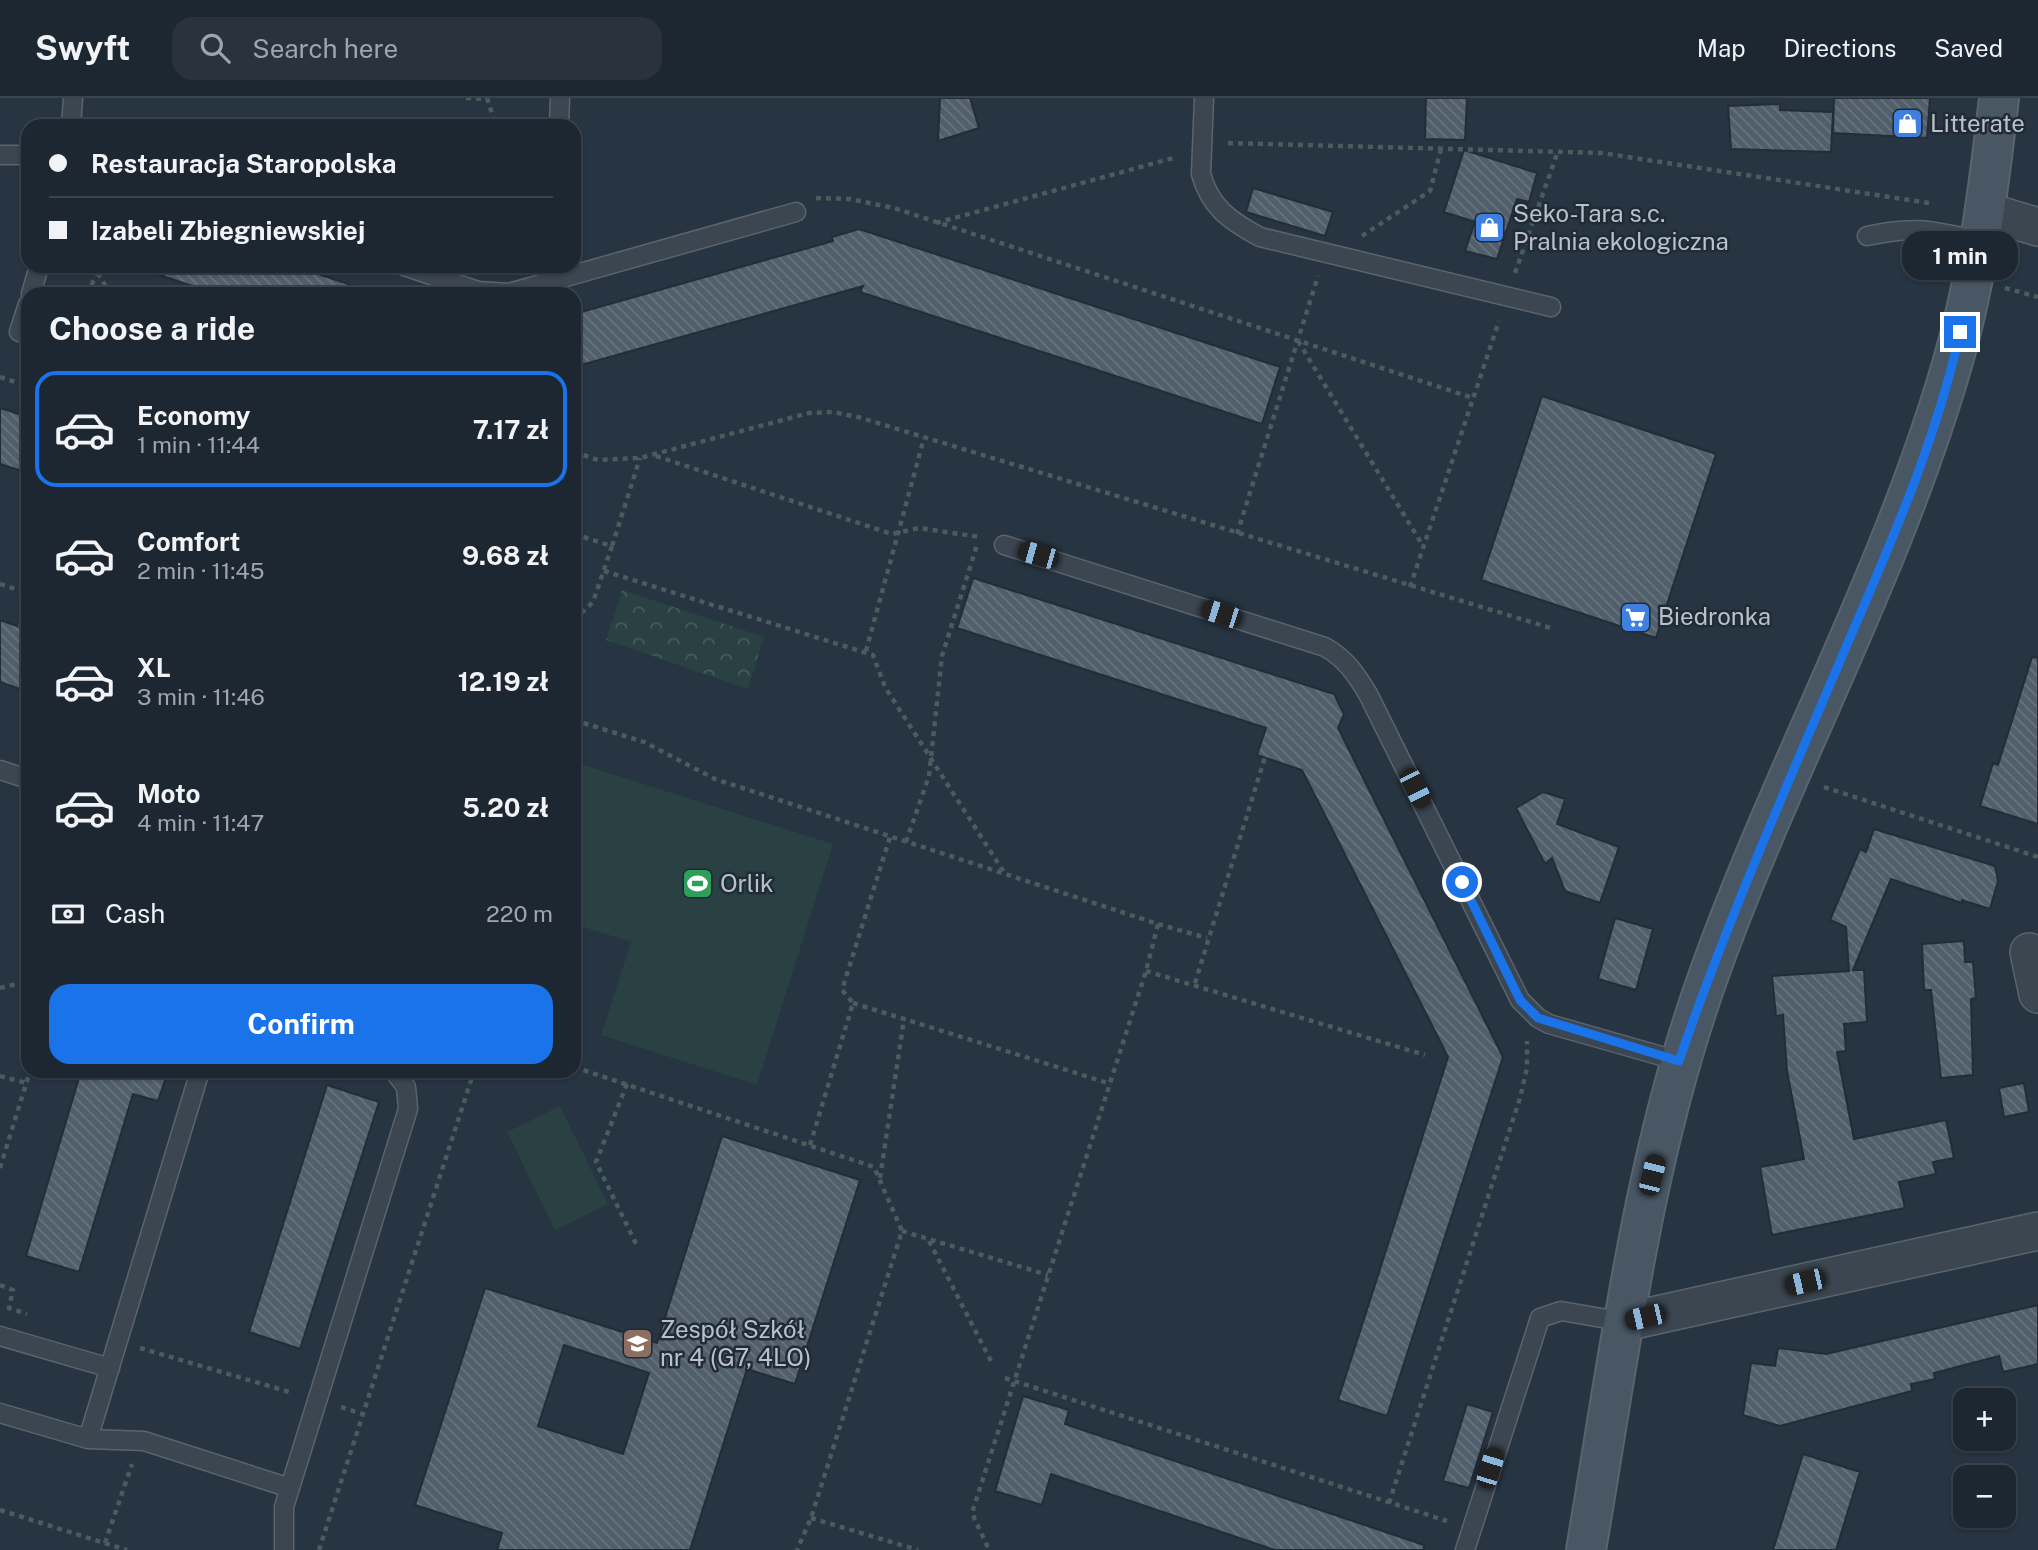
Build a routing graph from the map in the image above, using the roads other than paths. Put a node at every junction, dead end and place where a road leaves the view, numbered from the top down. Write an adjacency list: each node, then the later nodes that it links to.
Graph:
1 (73, 98): 5 (lane)
2 (560, 98): 6 (lane)
3 (1204, 98): 18 (lane)
4 (1998, 98): 10 (street)
5 (72, 119)
6 (559, 119)
7 (0, 155): 8 (lane)
8 (21, 155)
9 (796, 212): 13 (lane)
10 (1982, 226): 11 (street); 12 (lane); 26 (street)
11 (2038, 227)
12 (1867, 236)
13 (581, 267)
14 (426, 273): 16 (lane)
15 (553, 274): 17 (lane)
16 (470, 287)
17 (523, 287)
18 (1552, 307)
19 (21, 326): 20 (lane)
20 (19, 332)
21 (1004, 545): 26 (lane)
22 (0, 770): 23 (lane)
23 (21, 777)
24 (2029, 952): 25 (street)
25 (2038, 994)
26 (1679, 1061): 30 (street)
27 (198, 1078): 32 (lane)
28 (399, 1078): 35 (lane)
29 (2038, 1231): 30 (street)
30 (1625, 1322): 37 (lane); 38 (street)
31 (0, 1336): 32 (lane)
32 (110, 1368): 34 (lane)
33 (0, 1413): 34 (lane)
34 (88, 1440): 35 (lane)
35 (290, 1488): 36 (lane)
36 (284, 1550)
37 (1465, 1550)
38 (1586, 1550)

